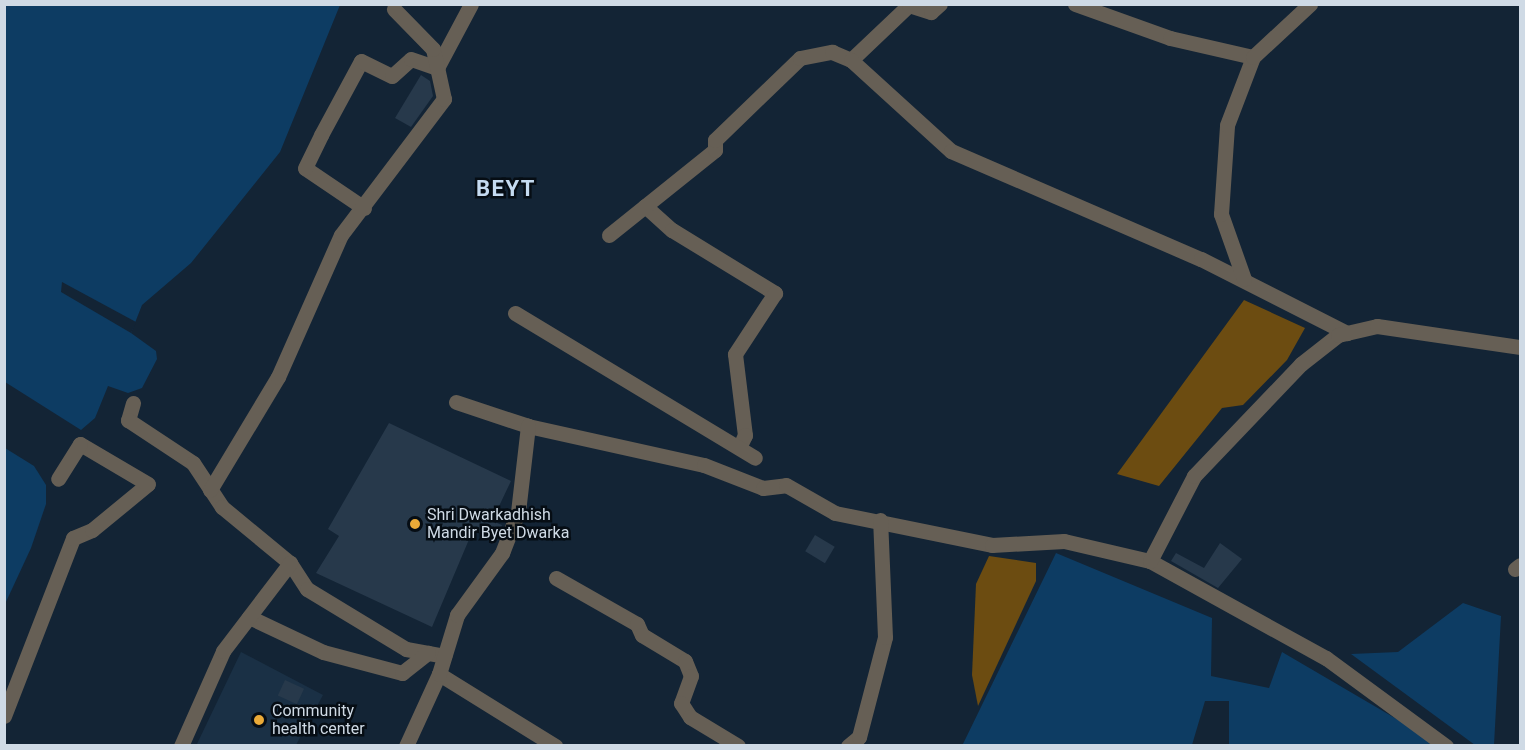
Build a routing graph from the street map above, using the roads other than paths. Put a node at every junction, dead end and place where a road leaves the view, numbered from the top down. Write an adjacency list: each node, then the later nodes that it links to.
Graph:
1 (471, 4): 8 (street)
2 (940, 4): 7 (street)
3 (1075, 4): 6 (street)
4 (1310, 4): 6 (street)
5 (394, 9): 8 (street)
6 (1253, 57): 12 (street)
7 (851, 60): 9 (street); 12 (street)
8 (437, 69): 10 (street); 10 (street)
9 (645, 206): 11 (street); 19 (street)
10 (364, 208): 22 (street)
11 (609, 235)
12 (1244, 279): 14 (street)
13 (514, 313): 19 (street)
14 (1347, 333): 15 (street); 24 (street)
15 (1521, 346)
16 (456, 402): 18 (street)
17 (133, 403): 22 (street)
18 (528, 426): 23 (street); 29 (street)
19 (739, 448): 20 (street)
20 (755, 458)
21 (58, 479): 31 (street)
22 (210, 490): 25 (street)
23 (880, 520): 24 (street); 36 (street)
24 (1150, 561): 37 (street)
25 (290, 563): 27 (street); 28 (street)
26 (556, 578): 35 (street)
27 (249, 617): 28 (street); 32 (street)
28 (428, 653): 29 (street)
29 (444, 656): 30 (street)
30 (439, 674): 33 (street); 34 (street)
31 (4, 716)
32 (181, 746)
33 (406, 746)
34 (555, 746)
35 (738, 746)
36 (848, 746)
37 (1446, 746)

